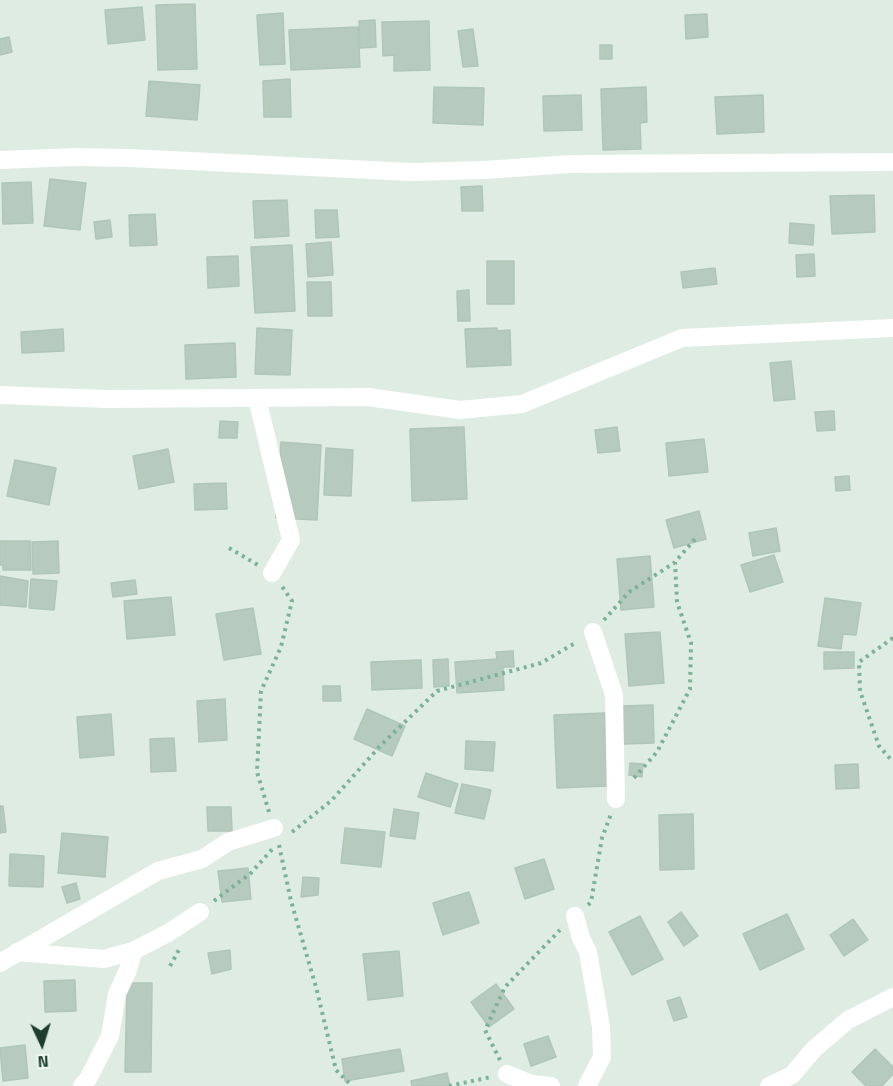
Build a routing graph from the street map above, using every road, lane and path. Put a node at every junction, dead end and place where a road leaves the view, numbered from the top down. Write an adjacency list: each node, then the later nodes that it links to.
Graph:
1 (0, 160): 2 (street)
2 (893, 162)
3 (893, 328): 5 (street)
4 (0, 395): 5 (street)
5 (257, 398): 8 (street)
6 (229, 548): 8 (path)
7 (675, 562): 9 (path)
8 (272, 573): 13 (path)
9 (593, 632): 12 (street); 13 (path)
10 (893, 638): 11 (path)
11 (893, 762)
12 (616, 799)
13 (276, 835): 14 (path); 18 (street); 24 (path)
14 (200, 912): 17 (street)
15 (576, 916): 27 (street)
16 (185, 939): 20 (path)
17 (133, 951): 18 (street); 23 (street)
18 (17, 952): 19 (street)
19 (0, 963)
20 (170, 966)
21 (893, 997): 28 (street)
22 (507, 1074): 25 (path); 26 (street)
23 (82, 1086)
24 (352, 1086)
25 (449, 1086)
26 (550, 1086)
27 (587, 1086)
28 (769, 1086)

